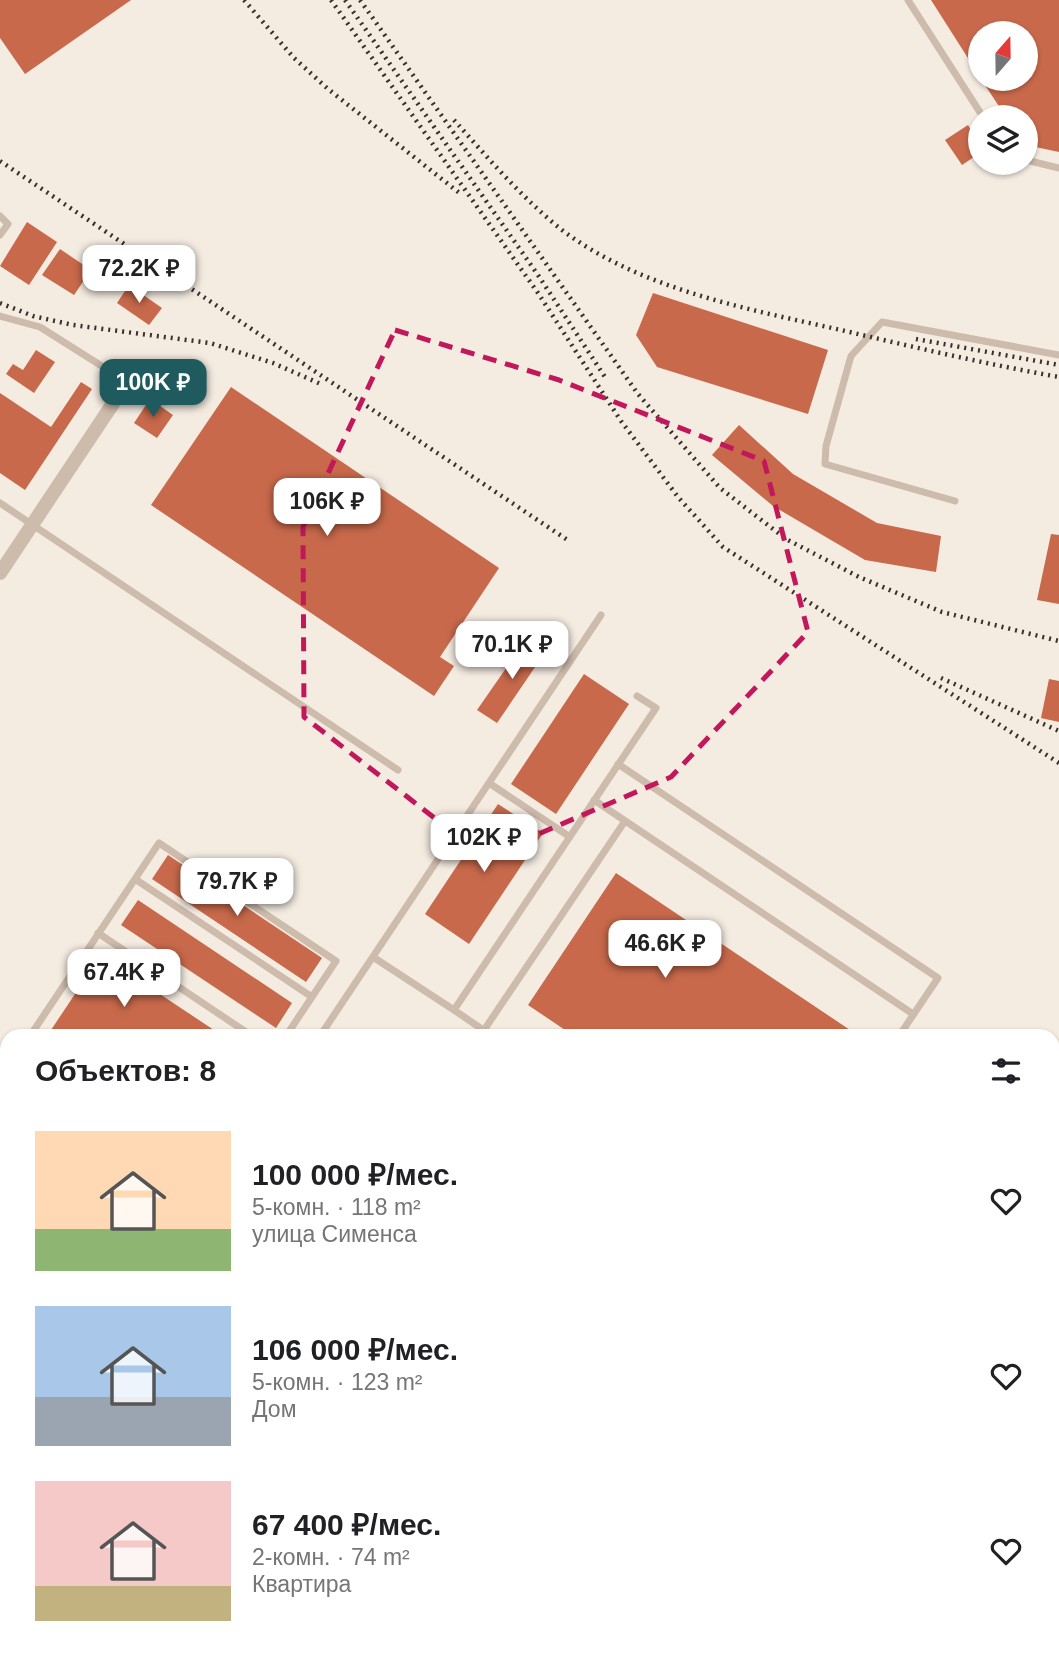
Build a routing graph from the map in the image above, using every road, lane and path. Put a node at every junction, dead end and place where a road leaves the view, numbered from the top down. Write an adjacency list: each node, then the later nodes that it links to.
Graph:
1 (908, 0): 2 (lane)
2 (975, 105)
3 (1038, 163): 4 (lane)
4 (1059, 167)
5 (0, 216): 6 (lane)
6 (0, 235)
7 (0, 316): 10 (lane)
8 (1059, 355): 11 (lane)
9 (138, 366): 10 (street)
10 (127, 382): 13 (street)
11 (955, 501)
12 (0, 503): 13 (lane)
13 (32, 525): 14 (street); 18 (lane)
14 (0, 573)
15 (601, 615): 19 (lane)
16 (637, 696): 17 (lane)
17 (618, 764): 20 (lane); 28 (lane)
18 (398, 770)
19 (489, 783): 22 (lane); 25 (lane)
20 (594, 800): 21 (lane); 22 (lane)
21 (625, 821): 28 (lane); 34 (lane)
22 (570, 837): 27 (lane)
23 (135, 879): 24 (lane); 26 (lane); 26 (lane)
24 (98, 933): 29 (lane); 30 (lane)
25 (373, 957): 27 (lane); 32 (lane)
26 (312, 997): 31 (lane)
27 (454, 1010): 33 (lane)
28 (913, 1014): 35 (lane)
29 (35, 1029)
30 (242, 1029)
31 (291, 1029)
32 (325, 1029)
33 (482, 1029)
34 (485, 1029)
35 (903, 1029)

